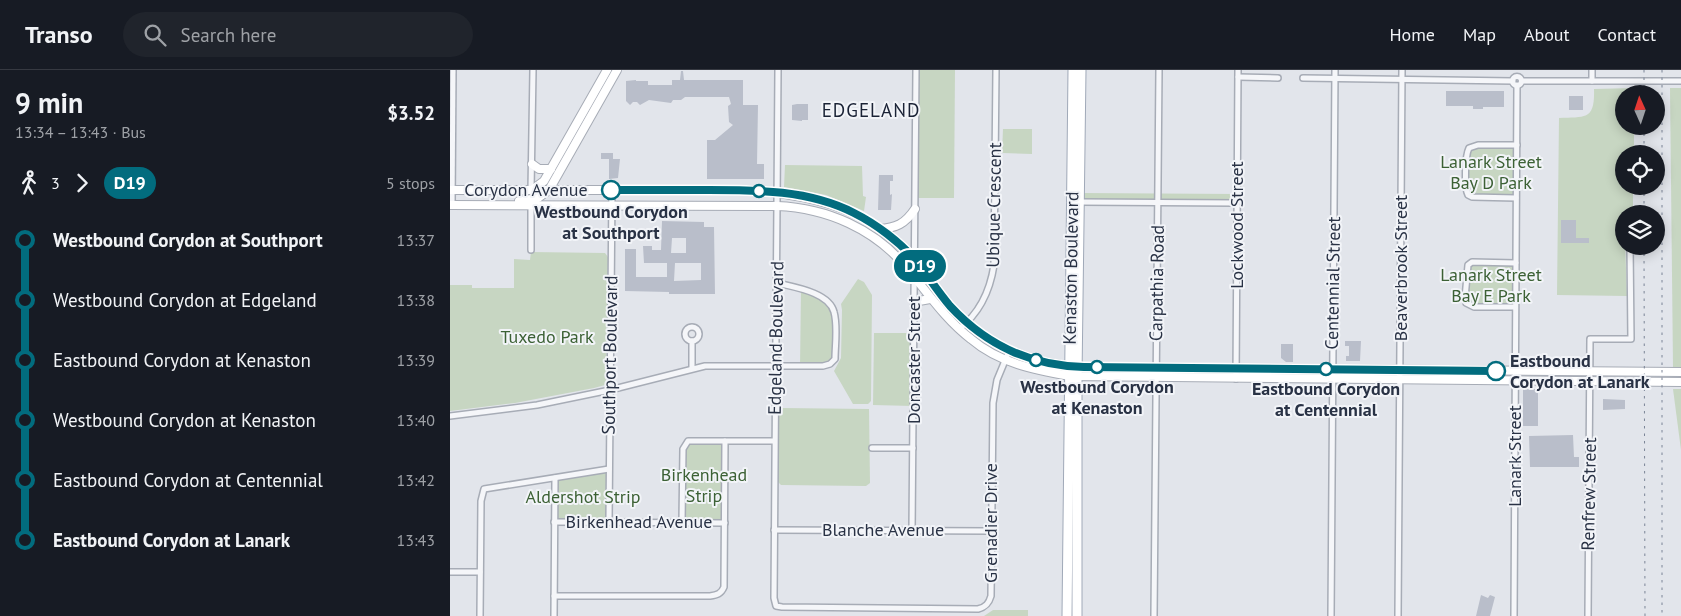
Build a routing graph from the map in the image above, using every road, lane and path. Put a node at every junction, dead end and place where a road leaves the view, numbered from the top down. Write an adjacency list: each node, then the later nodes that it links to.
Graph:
1 (453, 70): 27 (street)
2 (533, 70): 24 (street)
3 (607, 70): 25 (main road)
4 (617, 70): 26 (main road)
5 (778, 70): 32 (street, Edgeland Boulevard)
6 (916, 70): 42 (street, Doncaster Street)
7 (996, 70): 57 (street, Ubique Crescent)
8 (1073, 70): 63 (main road, Kenaston Boulevard)
9 (1081, 70): 34 (main road, Kenaston Boulevard)
10 (1159, 70): 35 (street, Carpathia Road)
11 (1238, 70): 15 (street, Lockwood Street)
12 (1335, 70): 19 (street, Centennial Street)
13 (1402, 70): 20 (street, Beaverbrook Street)
14 (1592, 70): 21 (street)
15 (1238, 77): 17 (street); 36 (street, Lockwood Street)
16 (1517, 77): 20 (street); 21 (street); 23 (street, Lanark Street)
17 (1278, 78)
18 (1303, 78): 19 (street)
19 (1335, 79): 20 (street); 67 (street, Centennial Street)
20 (1402, 79): 68 (street, Beaverbrook Street)
21 (1592, 81): 22 (street)
22 (1681, 81)
23 (1517, 145): 33 (street, Lanark Street); 33 (street)
24 (532, 164): 25 (main road); 28 (street)
25 (551, 169): 28 (main road)
26 (561, 169): 29 (main road); 30 (main road)
27 (451, 190): 28 (main road, Corydon Avenue); 37 (street)
28 (531, 190): 29 (main road, Corydon Avenue)
29 (549, 190): 30 (main road, Corydon Avenue); 38 (main road)
30 (570, 190): 31 (main road, Corydon Avenue)
31 (612, 190): 32 (main road, Corydon Avenue); 40 (street, Southport Boulevard)
32 (777, 193): 41 (street, Edgeland Boulevard); 43 (main road, Corydon Avenue)
33 (1516, 198): 49 (street, Lanark Street)
34 (1080, 202): 35 (street); 63 (main road, Kenaston Boulevard)
35 (1158, 203): 36 (street); 65 (street, Carpathia Road)
36 (1237, 203): 66 (street, Lockwood Street)
37 (451, 205): 38 (main road, Corydon Avenue)
38 (501, 205): 39 (main road, Corydon Avenue)
39 (531, 205): 40 (main road, Corydon Avenue); 45 (street)
40 (612, 205): 41 (main road, Corydon Avenue); 80 (street, Southport Boulevard)
41 (777, 206): 46 (main road, Corydon Avenue); 51 (street, Edgeland Boulevard)
42 (914, 209): 43 (main road); 48 (street, Doncaster Street)
43 (879, 229): 44 (main road, Corydon Avenue)
44 (902, 247): 46 (main road); 48 (main road, Corydon Avenue)
45 (531, 250)
46 (894, 255): 50 (main road, Corydon Avenue)
47 (1630, 255): 70 (street, Renfrew Street)
48 (914, 259): 50 (street, Doncaster Street); 52 (main road, Corydon Avenue)
49 (1516, 263): 56 (street, Lanark Street); 56 (street)
50 (914, 278): 53 (main road, Corydon Avenue); 55 (street, Doncaster Street)
51 (777, 283): 62 (street, Edgeland Boulevard); 62 (street)
52 (934, 285): 53 (main road); 57 (main road, Corydon Avenue)
53 (925, 292): 54 (main road, Corydon Avenue)
54 (930, 299): 55 (main road); 58 (main road, Corydon Avenue)
55 (914, 306): 85 (street, Doncaster Street)
56 (1515, 308): 69 (street, Lanark Street)
57 (967, 323): 58 (street, Ubique Crescent); 60 (main road, Corydon Avenue)
58 (959, 329): 61 (main road, Corydon Avenue)
59 (692, 341): 64 (street)
60 (1008, 350): 61 (street, Grenadier Drive); 63 (main road, Corydon Avenue)
61 (1005, 360): 72 (main road, Corydon Avenue); 94 (street, Grenadier Drive)
62 (775, 366): 64 (street); 83 (street, Edgeland Boulevard)
63 (1074, 366): 65 (main road, Corydon Avenue); 72 (main road, Kenaston Boulevard)
64 (692, 368): 80 (street)
65 (1156, 368): 66 (main road, Corydon Avenue); 73 (street, Carpathia Road)
66 (1236, 368): 67 (main road, Corydon Avenue); 74 (street, Lockwood Street)
67 (1332, 369): 68 (main road, Corydon Avenue); 75 (street, Centennial Street)
68 (1400, 370): 69 (main road, Corydon Avenue); 76 (street, Beaverbrook Street)
69 (1515, 371): 70 (main road, Corydon Avenue); 77 (street, Lanark Street)
70 (1590, 372): 71 (main road, Corydon Avenue); 78 (street, Renfrew Street)
71 (1681, 372)
72 (1074, 377): 73 (main road, Corydon Avenue); 101 (main road, Kenaston Boulevard); 102 (main road, Kenaston Boulevard)
73 (1156, 378): 74 (main road, Corydon Avenue); 103 (street, Carpathia Road)
74 (1236, 379): 75 (main road, Corydon Avenue)
75 (1332, 380): 76 (main road, Corydon Avenue); 104 (street, Centennial Street)
76 (1400, 380): 77 (main road, Corydon Avenue); 105 (street, Beaverbrook Street)
77 (1515, 382): 78 (main road, Corydon Avenue); 106 (street, Lanark Street)
78 (1590, 382): 79 (main road, Corydon Avenue); 107 (street, Renfrew Street)
79 (1681, 382)
80 (610, 390): 81 (street); 86 (street, Southport Boulevard)
81 (450, 416)
82 (725, 441): 83 (street); 90 (street); 91 (street)
83 (774, 441): 92 (street, Edgeland Boulevard)
84 (872, 448): 85 (street)
85 (913, 448): 93 (street, Doncaster Street)
86 (609, 469): 87 (street); 88 (street, Southport Boulevard)
87 (555, 478): 89 (street); 96 (street)
88 (609, 521): 89 (street, Birkenhead Avenue); 90 (street, Birkenhead Avenue)
89 (554, 522): 97 (street)
90 (682, 522): 91 (street, Birkenhead Avenue)
91 (725, 523): 97 (street)
92 (774, 530): 93 (street, Blanche Avenue); 98 (street, Edgeland Boulevard)
93 (912, 531): 94 (street, Blanche Avenue)
94 (991, 531): 98 (street, Grenadier Drive)
95 (450, 572): 96 (street)
96 (480, 572): 99 (street)
97 (554, 596): 100 (street)
98 (776, 606)
99 (480, 616)
100 (554, 616)
101 (1067, 616)
102 (1077, 616)
103 (1154, 616)
104 (1330, 616)
105 (1398, 616)
106 (1514, 616)
107 (1588, 616)

